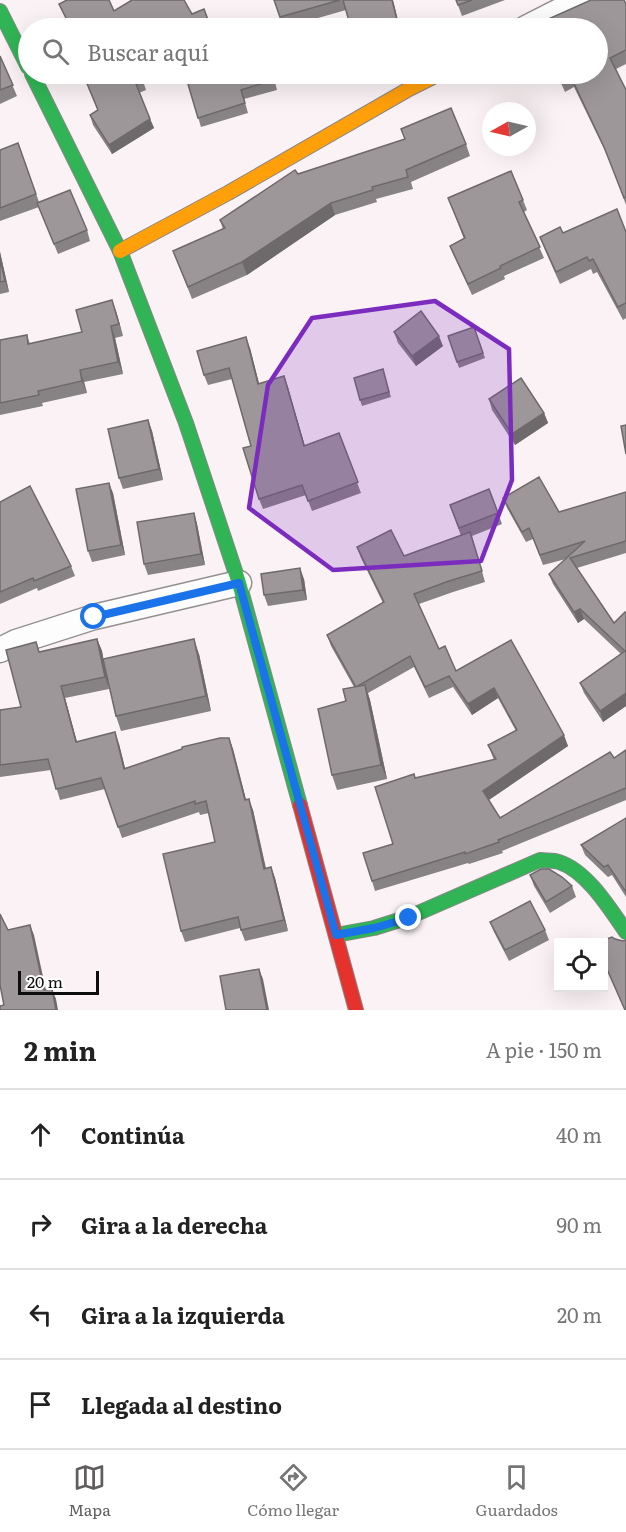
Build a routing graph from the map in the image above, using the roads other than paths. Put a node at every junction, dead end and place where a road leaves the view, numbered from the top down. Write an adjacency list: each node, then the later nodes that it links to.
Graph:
1 (581, 0): 3 (street)
2 (0, 11): 4 (street)
3 (546, 18)
4 (18, 47)
5 (37, 84): 7 (street)
6 (418, 84): 7 (street)
7 (120, 251): 8 (street)
8 (239, 583): 9 (street); 11 (street)
9 (0, 650)
10 (626, 933): 11 (street)
11 (336, 935): 12 (street)
12 (356, 1010)

